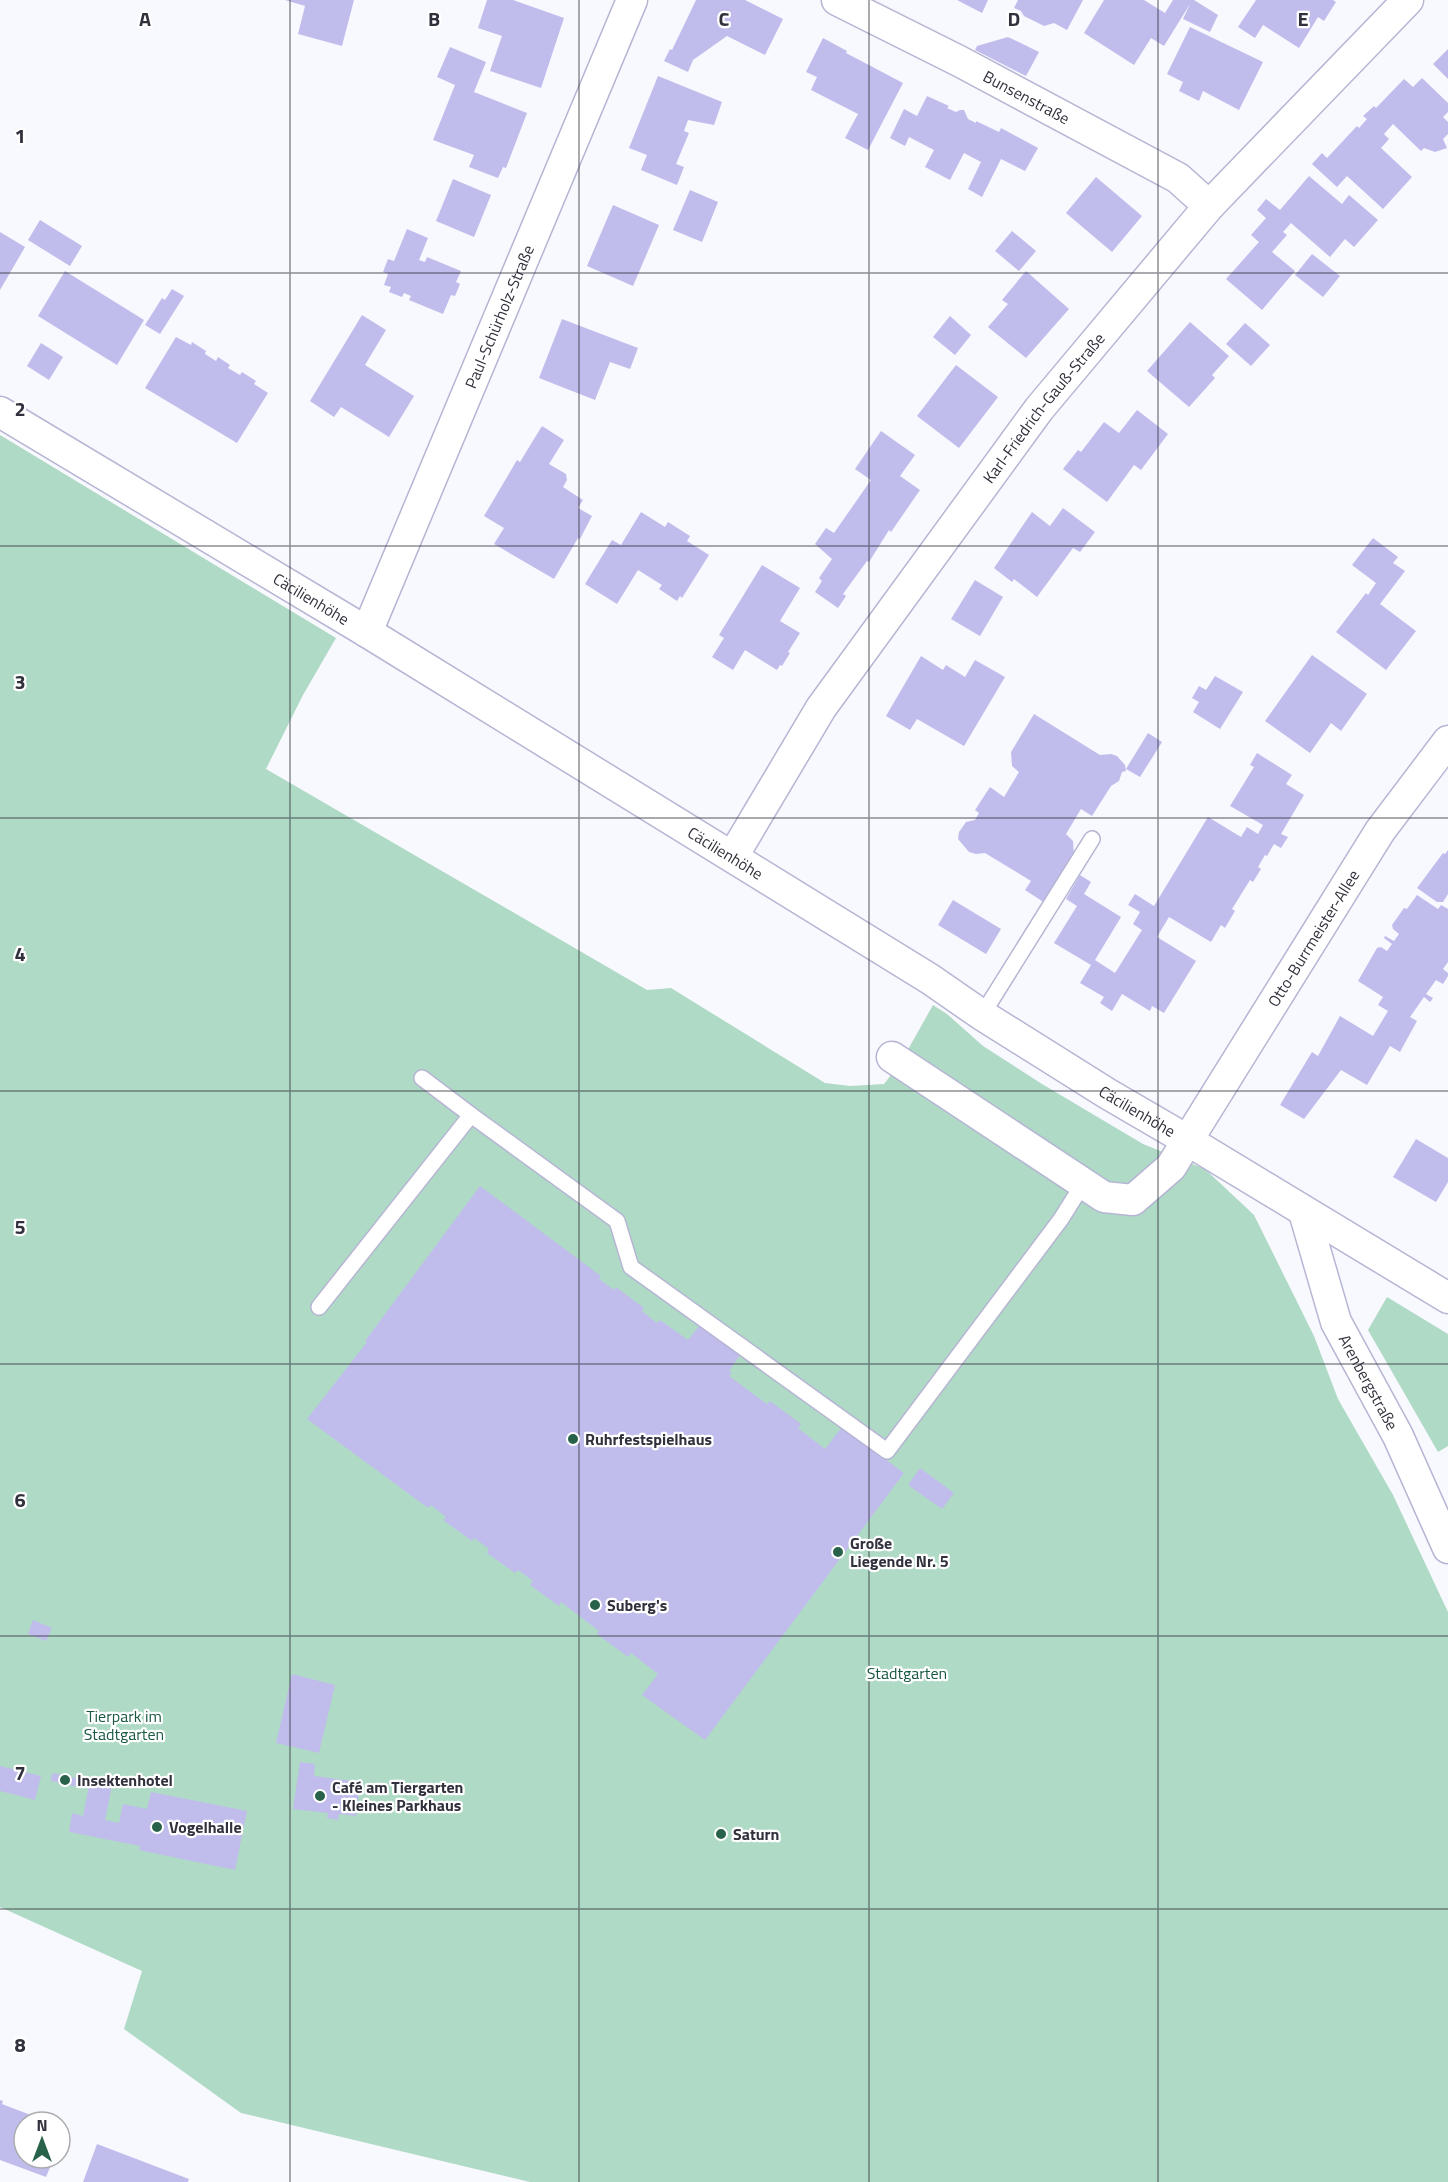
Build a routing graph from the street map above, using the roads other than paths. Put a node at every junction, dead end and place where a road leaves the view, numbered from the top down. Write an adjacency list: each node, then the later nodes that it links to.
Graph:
1 (632, 0): 6 (street, Paul-Schürholz-Straße)
2 (837, 0): 4 (street, Bunsenstraße)
3 (1408, 0): 4 (street, Karl-Friedrich-Gauß-Straße)
4 (1209, 206): 9 (street, Karl-Friedrich-Gauß-Straße)
5 (0, 411): 6 (street, Cäcilienhöhe)
6 (368, 632): 9 (street, Cäcilienhöhe)
7 (1448, 741): 14 (street, Otto-Burrmeister-Allee)
8 (1092, 839): 10 (lane)
9 (733, 856): 10 (street, Cäcilienhöhe)
10 (982, 1015): 14 (street, Cäcilienhöhe)
11 (892, 1057): 15 (street, Otto-Burrmeister-Allee)
12 (422, 1078): 13 (lane)
13 (471, 1115): 15 (lane); 18 (lane)
14 (1187, 1140): 15 (street, Otto-Burrmeister-Allee); 16 (street, Cäcilienhöhe)
15 (1083, 1184)
16 (1304, 1212): 17 (street, Cäcilienhöhe); 19 (street, Arenbergstraße)
17 (1448, 1298)
18 (319, 1308)
19 (1448, 1548)

